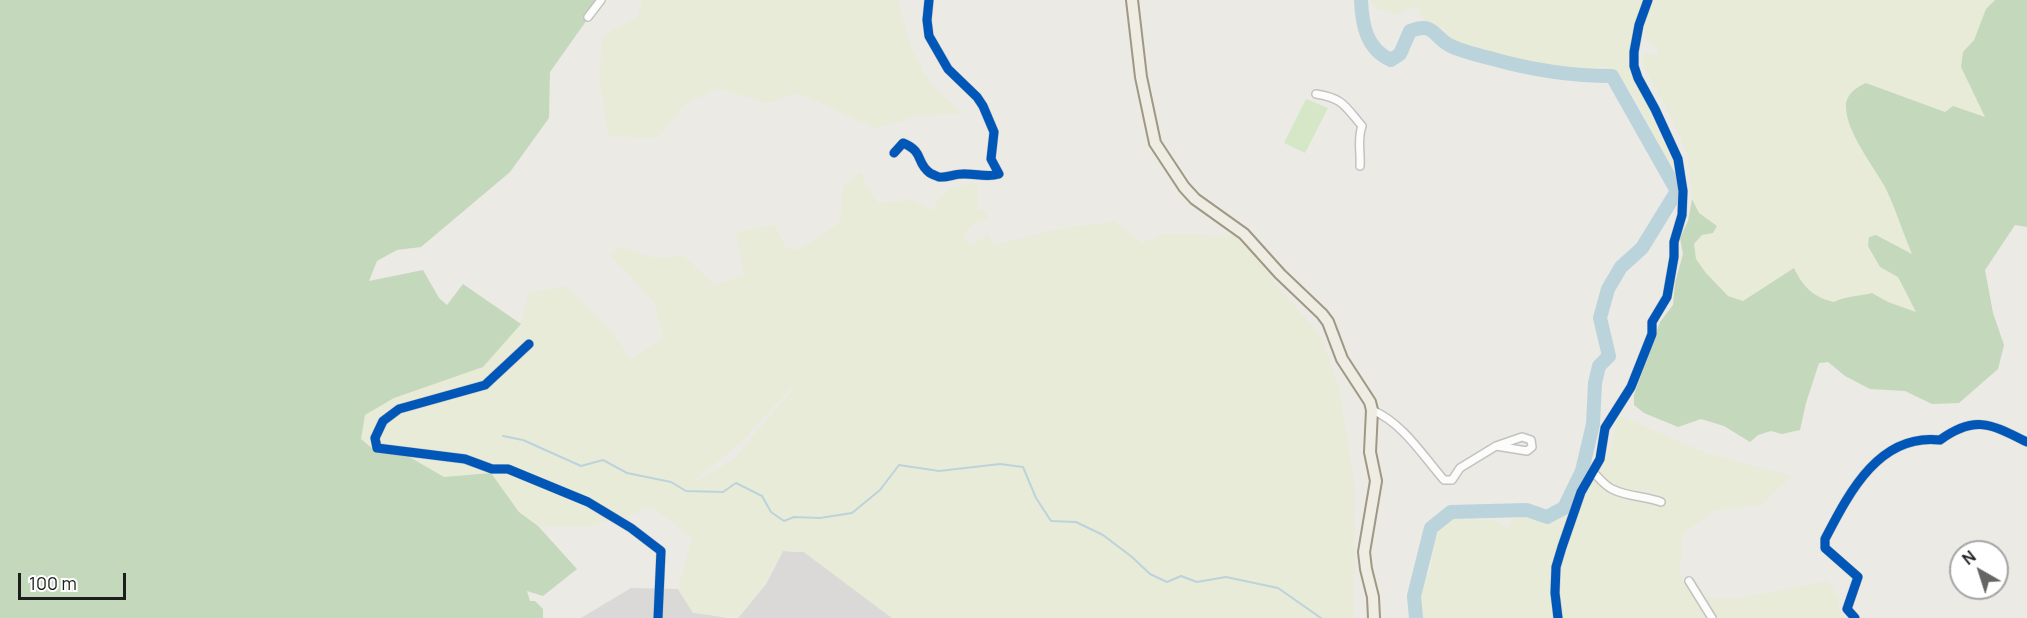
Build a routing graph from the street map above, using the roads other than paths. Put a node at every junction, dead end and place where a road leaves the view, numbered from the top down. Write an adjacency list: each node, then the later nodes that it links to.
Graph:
1 (601, 0): 5 (street)
2 (929, 0): 7 (street)
3 (1132, 0): 10 (main road)
4 (1648, 0): 13 (street)
5 (588, 17)
6 (1316, 94): 8 (street)
7 (894, 153)
8 (1360, 166)
9 (528, 344): 16 (street)
10 (1372, 410): 12 (street); 17 (main road)
11 (2027, 442): 20 (street)
12 (1496, 446)
13 (1594, 472): 14 (street); 18 (street)
14 (1661, 502)
15 (1689, 581): 19 (street)
16 (658, 618)
17 (1374, 618)
18 (1558, 618)
19 (1712, 618)
20 (1855, 618)

